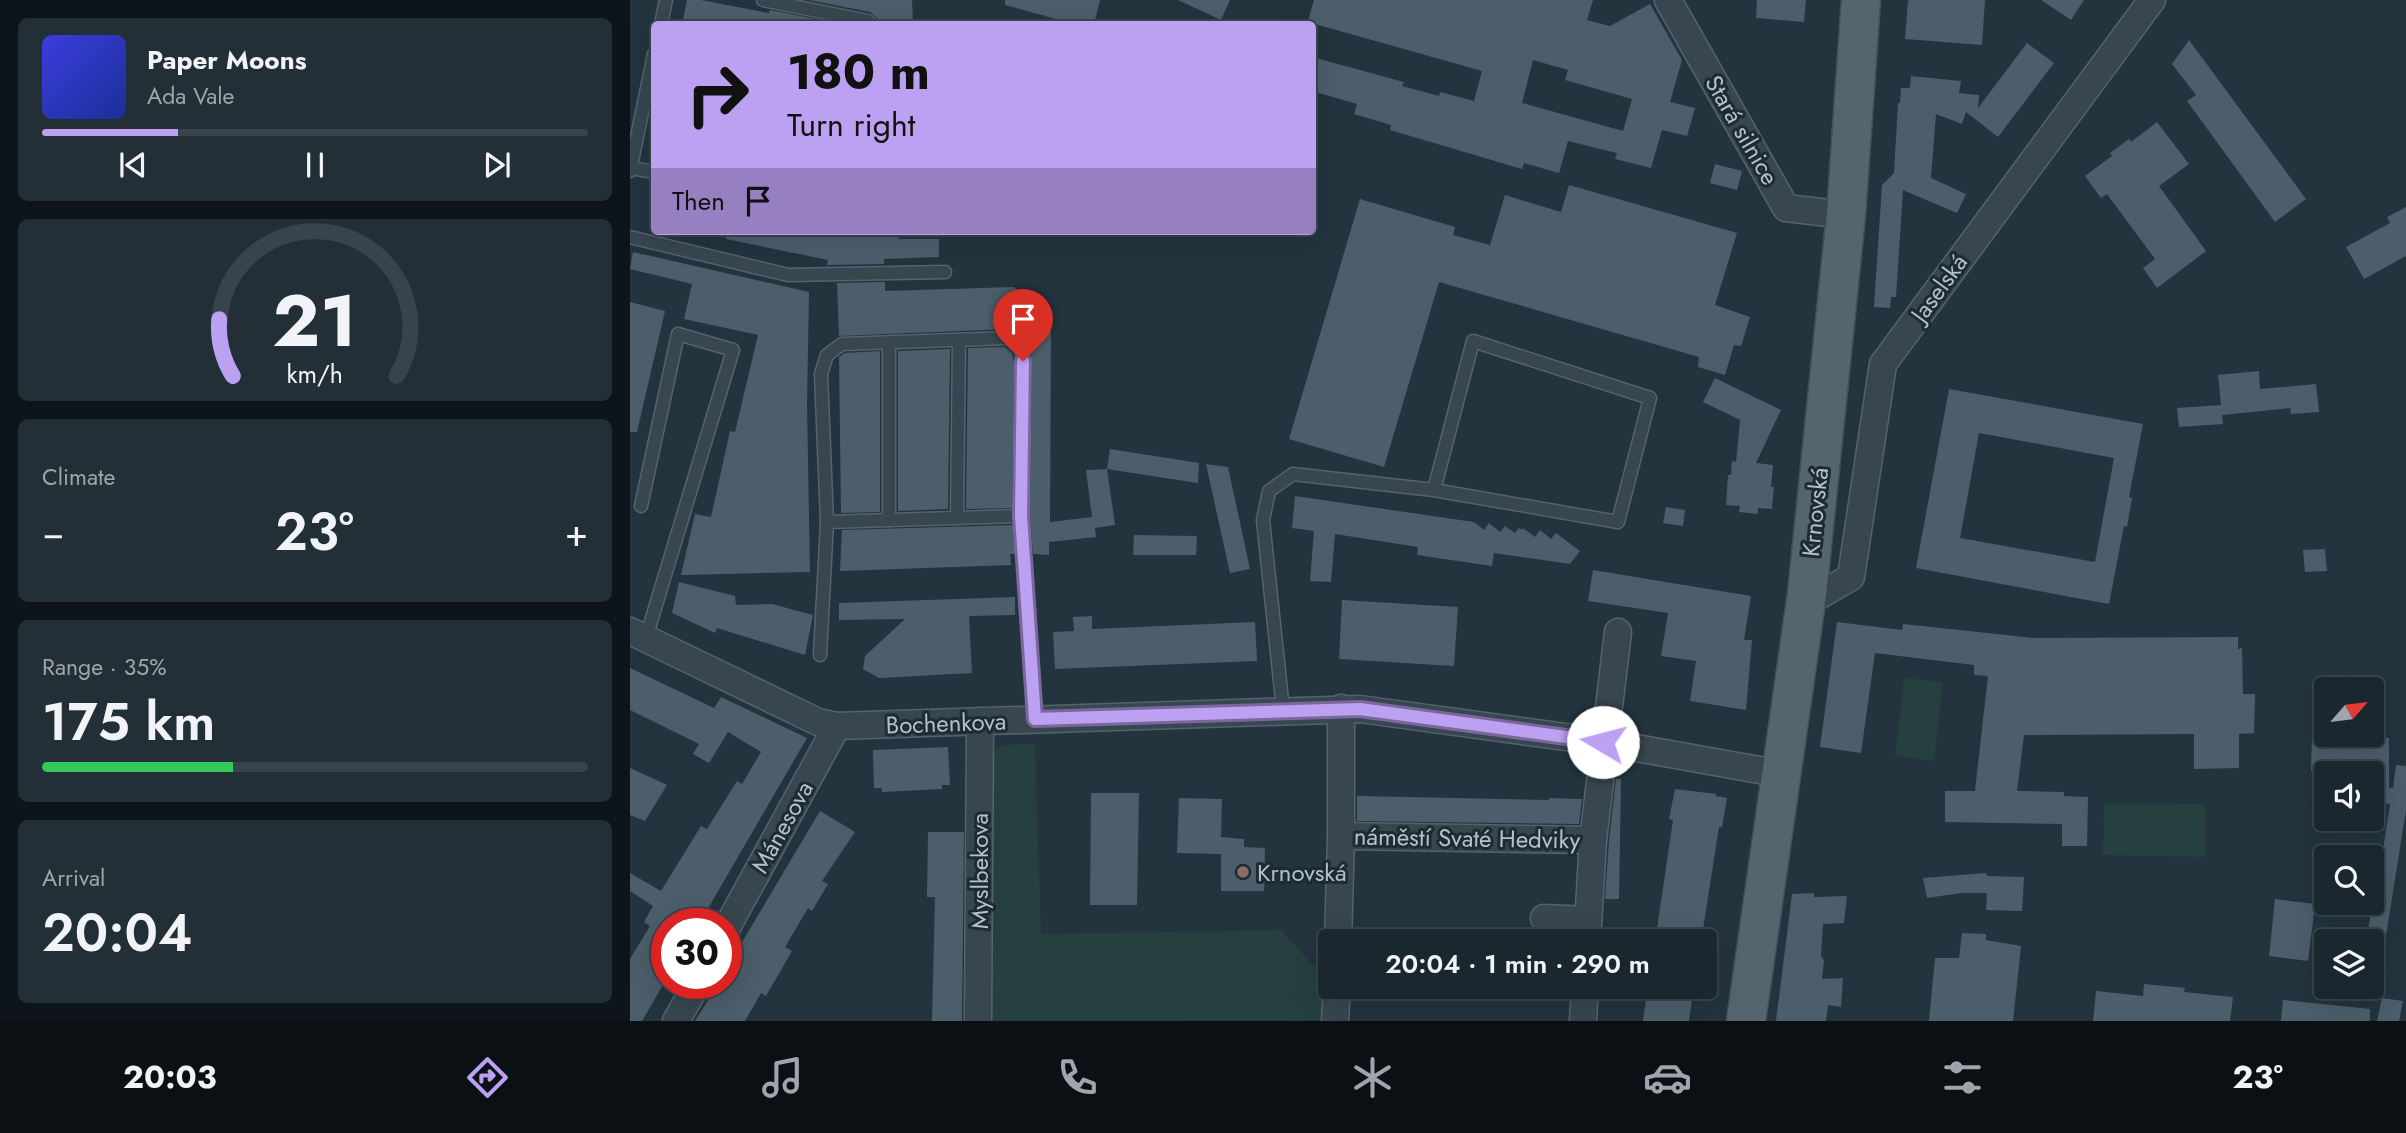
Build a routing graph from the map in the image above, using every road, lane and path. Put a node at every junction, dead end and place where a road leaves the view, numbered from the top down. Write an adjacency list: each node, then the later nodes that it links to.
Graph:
1 (666, 0): 6 (lane)
2 (763, 0): 7 (lane)
3 (1668, 0): 12 (street, Stará silnice)
4 (1861, 0): 12 (main road, Krnovská)
5 (2152, 0): 23 (street, Jaselská)
6 (662, 21)
7 (868, 21)
8 (651, 88): 9 (lane)
9 (649, 111): 10 (lane)
10 (630, 169): 11 (lane)
11 (651, 172)
12 (1846, 215): 23 (main road, Krnovská)
13 (630, 237): 14 (lane)
14 (944, 272)
15 (960, 340): 16 (lane); 19 (lane); 20 (lane)
16 (889, 342): 21 (lane); 22 (lane)
17 (1434, 489): 17 (lane); 28 (lane)
18 (641, 506): 25 (lane)
19 (1021, 516): 20 (lane); 29 (lane)
20 (957, 518): 21 (lane)
21 (890, 520): 22 (lane)
22 (827, 522): 26 (lane)
23 (1807, 594): 33 (main road, Krnovská)
24 (1618, 632): 32 (street, náměstí Svaté Hedviky)
25 (638, 634): 31 (street, Bochenkova)
26 (820, 655)
27 (1341, 708): 28 (street, Bochenkova); 32 (street, Bochenkova); 34 (street, náměstí Svaté Hedviky)
28 (1283, 710): 29 (street, Bochenkova)
29 (1035, 719): 30 (street, Bochenkova)
30 (980, 722): 31 (street, Bochenkova); 45 (street, Myslbekova)
31 (837, 726): 36 (street, Mánesova)
32 (1603, 742): 33 (street, Bochenkova); 35 (street, náměstí Svaté Hedviky)
33 (1782, 774): 48 (main road, Krnovská)
34 (1341, 836): 35 (street, náměstí Svaté Hedviky); 38 (street, náměstí Svaté Hedviky)
35 (1593, 840): 40 (street, náměstí Svaté Hedviky)
36 (737, 908)
37 (1544, 918): 39 (street, náměstí Svaté Hedviky)
38 (1338, 929)
39 (1581, 929)
40 (1588, 929)
41 (688, 999): 44 (street)
42 (1336, 999): 46 (street)
43 (1584, 999): 47 (street)
44 (676, 1021)
45 (978, 1021)
46 (1335, 1021)
47 (1583, 1021)
48 (1746, 1021)

